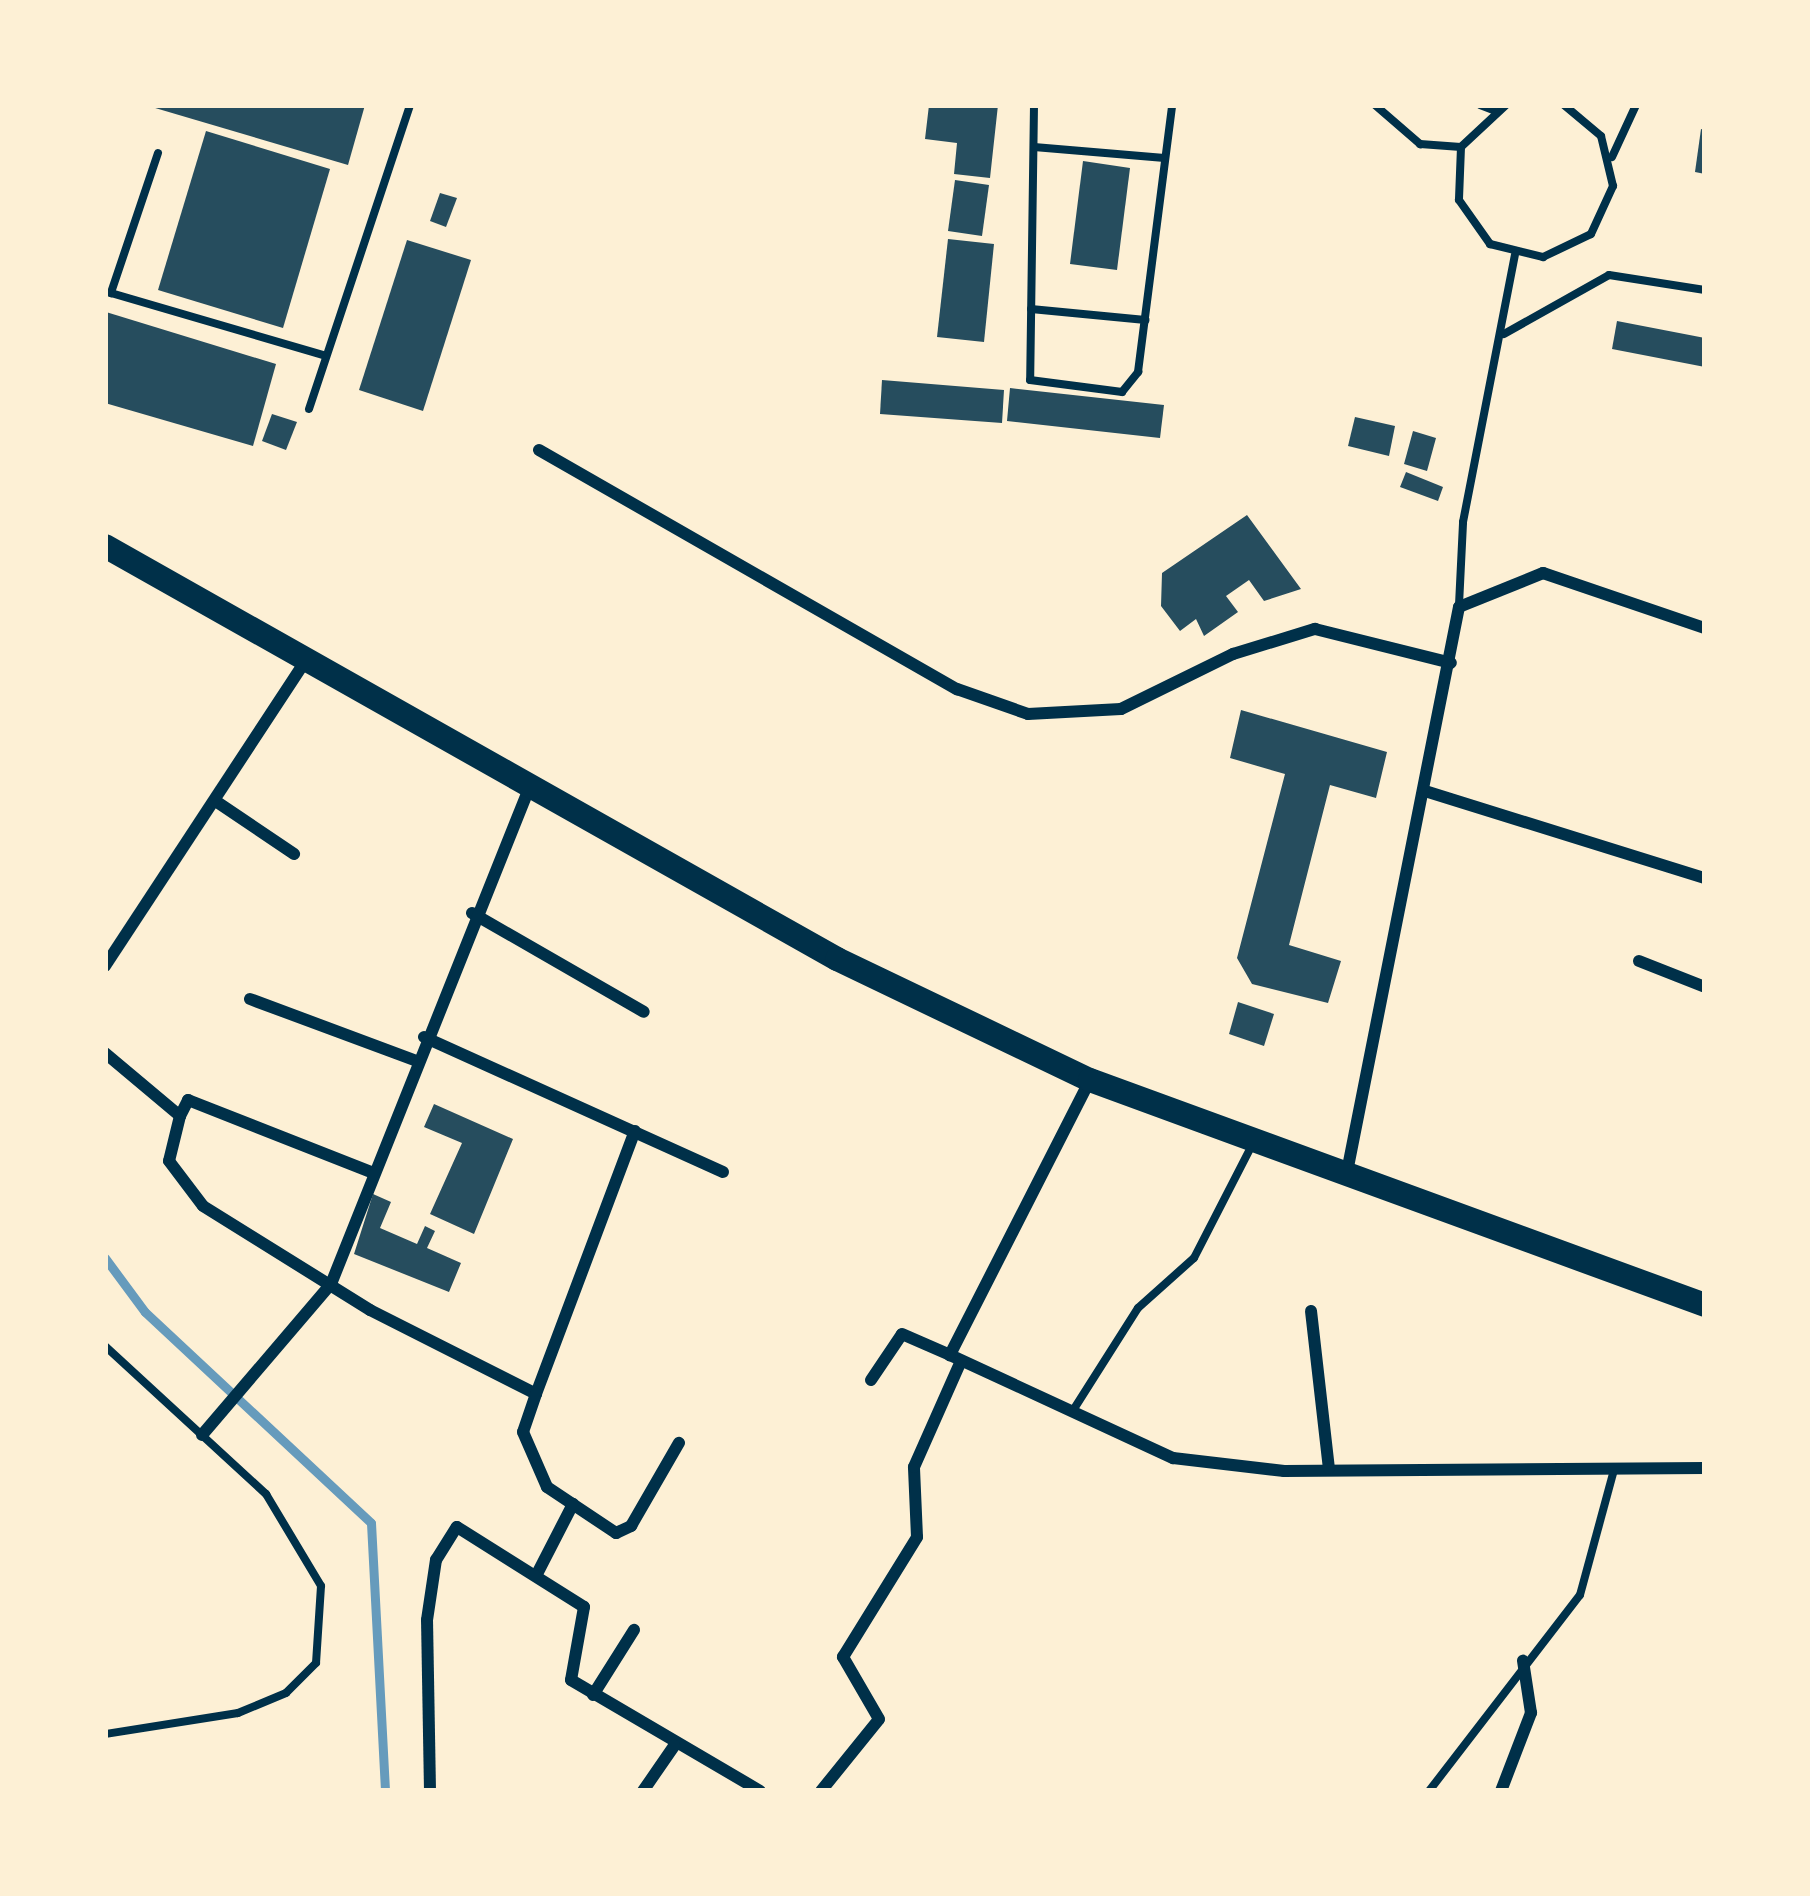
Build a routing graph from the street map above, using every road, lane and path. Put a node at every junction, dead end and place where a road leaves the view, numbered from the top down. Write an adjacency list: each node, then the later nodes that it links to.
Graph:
1 (410, 105): 20 (lane)
2 (1034, 105): 11 (lane)
3 (1172, 105): 13 (lane)
4 (1375, 105): 10 (lane)
5 (1480, 105): 9 (lane)
6 (1506, 105): 9 (lane)
7 (1564, 105): 14 (lane)
8 (1636, 105): 14 (lane)
9 (1493, 110): 10 (lane)
10 (1461, 147): 15 (lane)
11 (1034, 148): 13 (lane); 17 (lane)
12 (158, 153): 20 (lane)
13 (1166, 158): 18 (lane)
14 (1611, 159): 15 (lane)
15 (1515, 255): 19 (lane)
16 (1705, 290): 19 (lane)
17 (1031, 309): 18 (lane); 18 (lane)
18 (1145, 320)
19 (1504, 334): 24 (lane)
20 (326, 356): 21 (lane)
21 (309, 410)
22 (539, 450): 27 (street)
23 (105, 546): 26 (main road)
24 (1459, 607): 25 (street); 27 (street)
25 (1705, 628)
26 (307, 658): 28 (main road); 30 (street)
27 (1451, 663): 29 (street)
28 (528, 791): 33 (street); 42 (main road)
29 (1425, 791): 32 (street); 48 (street)
30 (217, 802): 31 (street); 35 (street)
31 (294, 854)
32 (1705, 878)
33 (472, 913): 38 (street); 39 (street)
34 (1639, 961): 36 (street)
35 (105, 966)
36 (1705, 987)
37 (250, 999): 41 (street)
38 (644, 1012)
39 (424, 1037): 41 (street); 44 (street)
40 (105, 1053): 43 (street)
41 (413, 1060): 46 (street)
42 (1090, 1080): 45 (main road); 53 (street)
43 (179, 1116): 46 (street); 49 (street)
44 (635, 1131): 47 (street); 55 (street)
45 (1252, 1145): 48 (main road); 56 (lane)
46 (371, 1172): 49 (street)
47 (723, 1172)
48 (1346, 1178): 50 (main road)
49 (332, 1284): 55 (street); 57 (street)
50 (1705, 1305)
51 (1311, 1311): 59 (street)
52 (105, 1346): 57 (lane)
53 (956, 1358): 54 (street); 56 (street); 72 (street)
54 (871, 1380)
55 (536, 1394): 62 (street)
56 (1072, 1413): 59 (street)
57 (202, 1435): 67 (lane)
58 (679, 1443): 62 (street)
59 (1329, 1468): 61 (street)
60 (1705, 1468): 61 (street)
61 (1613, 1470): 65 (lane)
62 (573, 1504): 63 (street)
63 (537, 1574): 66 (street); 69 (street)
64 (634, 1630): 66 (street)
65 (1523, 1660): 73 (lane); 74 (street)
66 (593, 1695): 68 (street)
67 (105, 1734)
68 (674, 1746): 70 (street); 71 (street)
69 (430, 1791)
70 (643, 1791)
71 (760, 1791)
72 (820, 1791)
73 (1429, 1791)
74 (1501, 1791)

